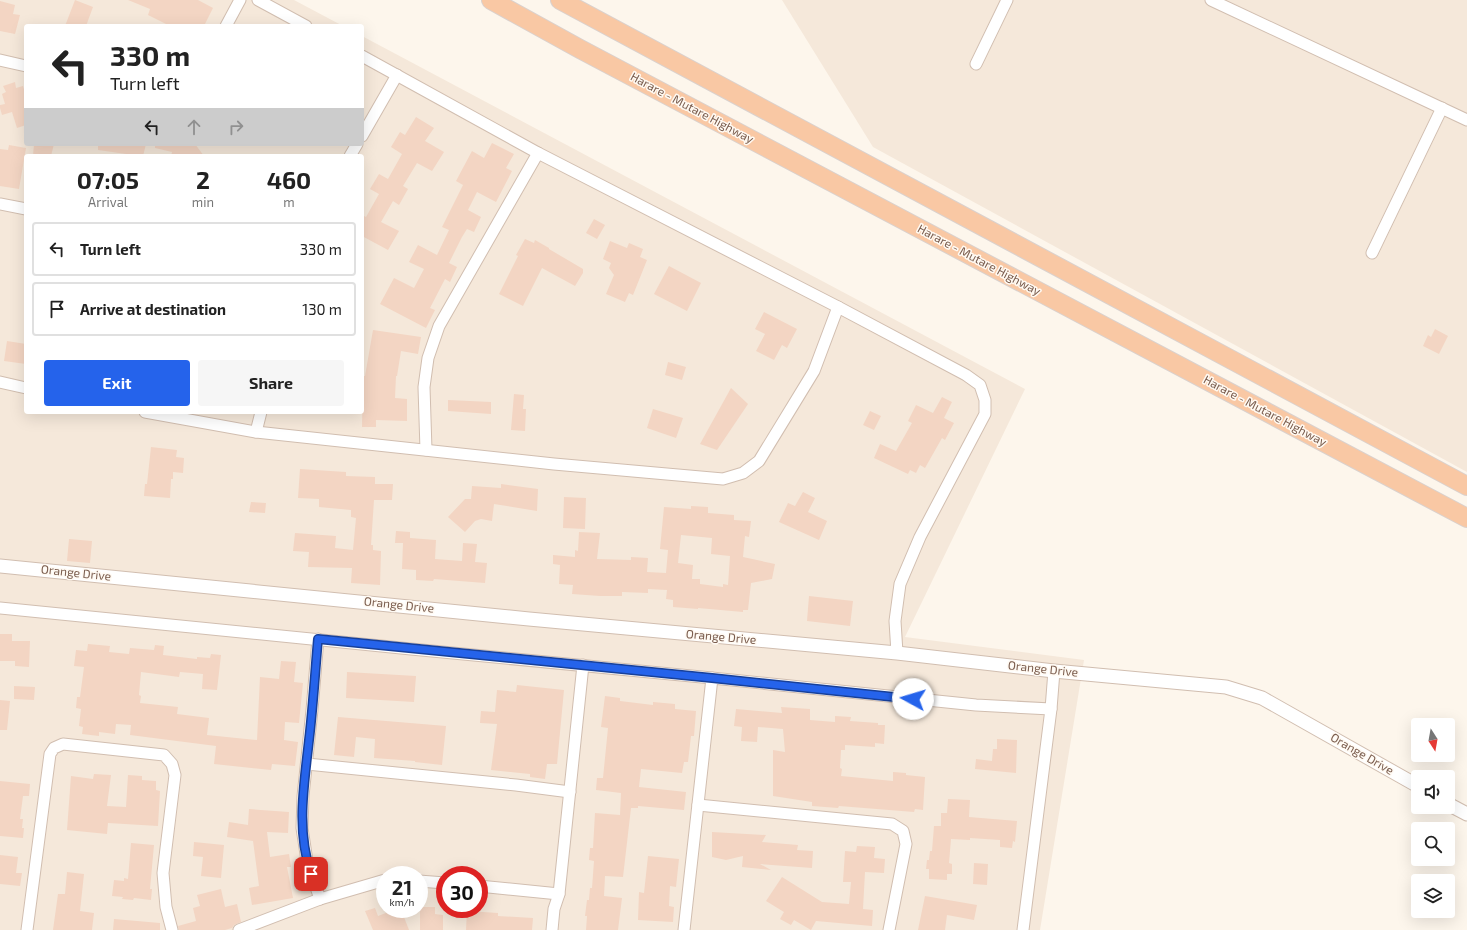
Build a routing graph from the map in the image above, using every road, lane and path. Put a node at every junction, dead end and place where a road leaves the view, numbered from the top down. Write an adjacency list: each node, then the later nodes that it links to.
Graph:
1 (240, 0): 7 (street)
2 (258, 0): 8 (street)
3 (491, 0): 29 (highway, Harare - Mutare Highway)
4 (560, 0): 28 (highway)
5 (1006, 0): 11 (street)
6 (1210, 0): 14 (street)
7 (227, 24)
8 (302, 24)
9 (364, 57): 13 (street)
10 (0, 60): 12 (street)
11 (976, 64)
12 (24, 66)
13 (397, 75): 16 (street); 17 (street)
14 (1442, 108): 15 (street); 20 (street)
15 (1467, 120)
16 (364, 133)
17 (538, 154): 21 (street); 27 (street)
18 (0, 204): 19 (street)
19 (24, 209)
20 (1372, 253)
21 (838, 307): 27 (street); 33 (street)
22 (0, 382): 23 (street)
23 (24, 388)
24 (156, 414): 26 (street)
25 (260, 414): 26 (street)
26 (256, 432): 27 (street)
27 (426, 450)
28 (1467, 486)
29 (1467, 518)
30 (0, 566): 33 (street, Orange Drive)
31 (0, 608): 32 (street)
32 (318, 639): 34 (street); 38 (street)
33 (897, 653): 35 (street, Orange Drive)
34 (583, 665): 36 (street); 40 (street)
35 (1054, 670): 37 (street); 39 (street, Orange Drive)
36 (712, 678): 37 (street); 41 (street)
37 (1051, 709): 54 (street)
38 (306, 764): 40 (street); 47 (street)
39 (1411, 782)
40 (570, 792): 46 (street)
41 (698, 805): 52 (street); 53 (street)
42 (1455, 808): 43 (street)
43 (1467, 814)
44 (376, 883): 47 (street)
45 (488, 887): 46 (street)
46 (559, 894): 51 (street)
47 (320, 899): 50 (street)
48 (27, 930): 49 (street)
49 (172, 930)
50 (239, 930)
51 (552, 930)
52 (684, 930)
53 (889, 930)
54 (1023, 930)

